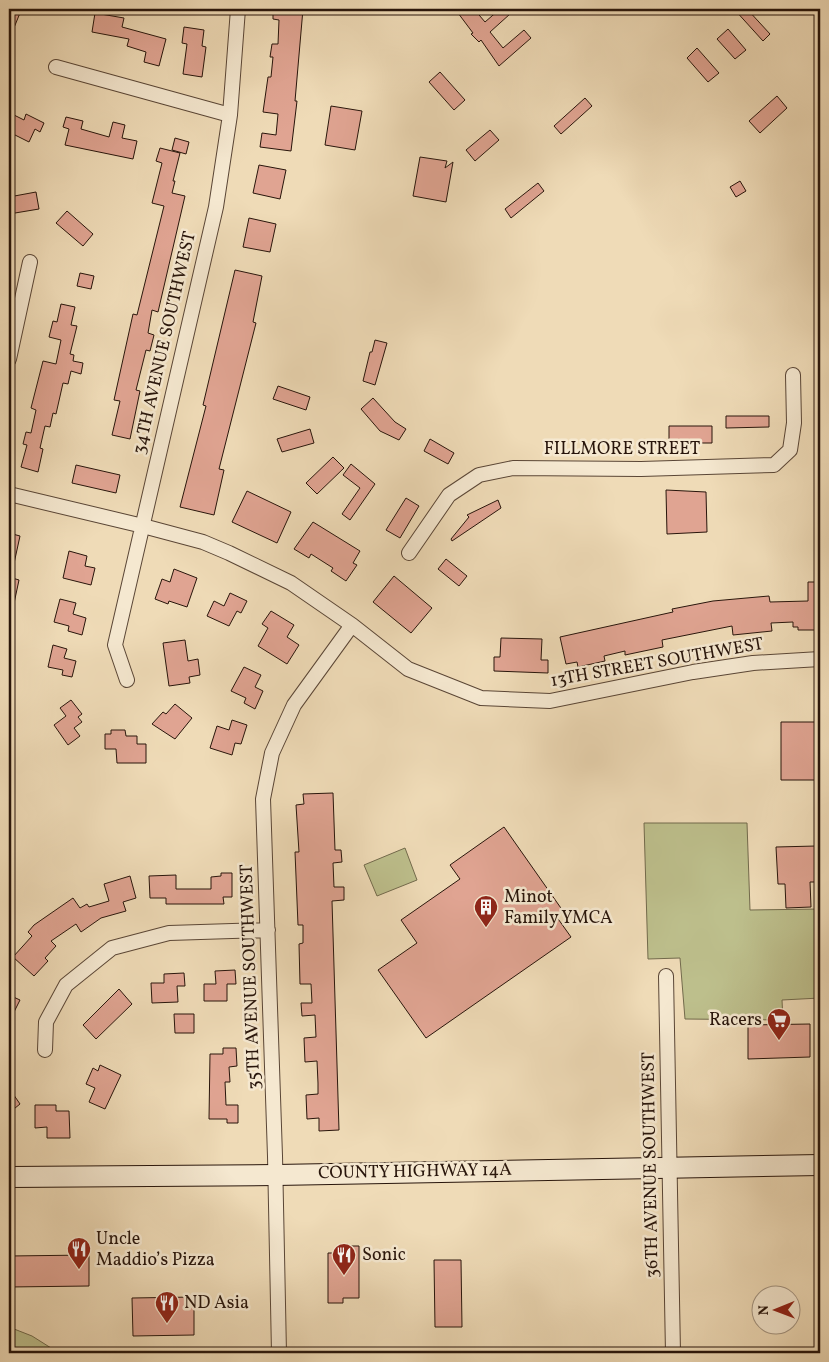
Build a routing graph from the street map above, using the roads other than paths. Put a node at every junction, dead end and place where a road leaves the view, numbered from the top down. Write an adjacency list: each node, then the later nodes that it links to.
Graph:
1 (238, 9): 3 (street, 34TH AVENUE SOUTHWEST)
2 (56, 67): 3 (street)
3 (230, 115): 8 (street, 34TH AVENUE SOUTHWEST)
4 (30, 262): 5 (street)
5 (9, 359)
6 (793, 375): 9 (street, FILLMORE STREET)
7 (9, 494): 8 (street, 13TH STREET SOUTHWEST)
8 (143, 526): 10 (street, 13TH STREET SOUTHWEST); 12 (street, 34TH AVENUE SOUTHWEST)
9 (410, 552)
10 (352, 625): 11 (street, 13TH STREET SOUTHWEST); 13 (street, 35TH AVENUE SOUTHWEST)
11 (820, 659)
12 (127, 680)
13 (268, 930): 15 (street); 18 (street, 35TH AVENUE SOUTHWEST)
14 (666, 976): 17 (street, 36TH AVENUE SOUTHWEST)
15 (44, 1050)
16 (820, 1165): 17 (main road, COUNTY HIGHWAY 14A)
17 (670, 1166): 18 (main road, COUNTY HIGHWAY 14A); 21 (street, 36TH AVENUE SOUTHWEST)
18 (276, 1175): 19 (main road, COUNTY HIGHWAY 14A); 20 (street, 35TH AVENUE SOUTHWEST)
19 (9, 1176)
20 (279, 1353)
21 (673, 1353)

